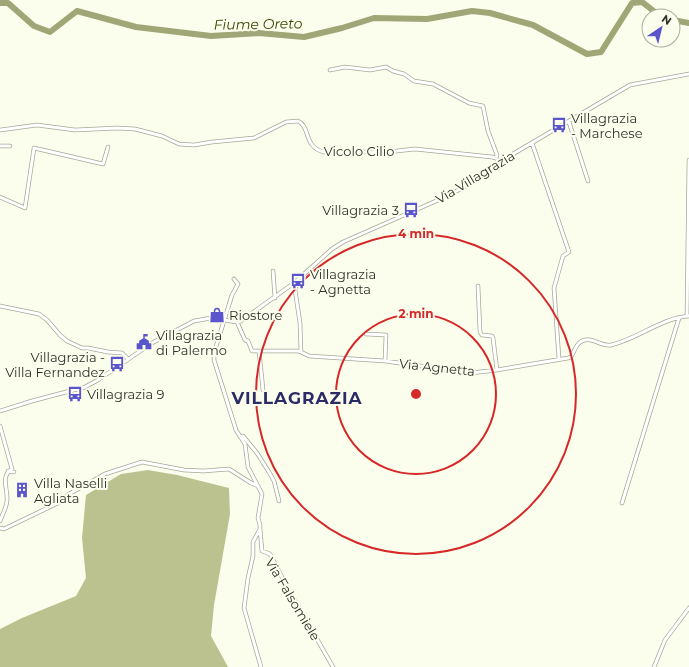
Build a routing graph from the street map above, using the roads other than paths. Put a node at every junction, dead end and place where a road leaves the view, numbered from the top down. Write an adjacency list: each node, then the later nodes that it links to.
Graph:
1 (330, 70): 9 (street)
2 (689, 74): 3 (street, Via Villagrazia)
3 (569, 122): 5 (street, Via Villagrazia); 12 (street)
4 (0, 130): 9 (street, Vicolo Cilio)
5 (532, 143): 11 (street, Via Villagrazia); 28 (street)
6 (0, 146): 7 (street)
7 (10, 146)
8 (108, 147): 13 (street)
9 (496, 158): 11 (street)
10 (689, 160): 20 (street)
11 (499, 162): 16 (street, Via Villagrazia)
12 (588, 181)
13 (0, 197)
14 (273, 271): 18 (street)
15 (234, 279): 22 (street)
16 (294, 283): 18 (street, Via Villagrazia); 26 (street)
17 (478, 286): 30 (street)
18 (275, 298): 23 (street, Via Villagrazia)
19 (0, 306): 27 (street)
20 (688, 316): 21 (street, Via Agnetta)
21 (679, 318): 28 (street, Via Agnetta); 39 (street)
22 (224, 320): 23 (street); 27 (street); 34 (street)
23 (237, 322): 25 (street)
24 (366, 334): 29 (street)
25 (259, 351): 26 (street, Via Agnetta); 31 (street)
26 (302, 352): 29 (street, Via Agnetta)
27 (128, 359): 32 (street)
28 (558, 359): 30 (street, Via Agnetta)
29 (385, 361): 30 (street, Via Agnetta)
30 (497, 370)
31 (263, 390)
32 (0, 411)
33 (0, 426): 35 (street)
34 (240, 437): 37 (street); 38 (street)
35 (8, 471): 36 (street); 40 (street)
36 (14, 472)
37 (258, 486): 41 (street); 42 (street)
38 (279, 501)
39 (622, 503)
40 (0, 521)
41 (0, 528)
42 (260, 530): 44 (street); 45 (street, Via Falsomiele)
43 (689, 608): 46 (street)
44 (261, 667)
45 (333, 667)
46 (654, 667)

